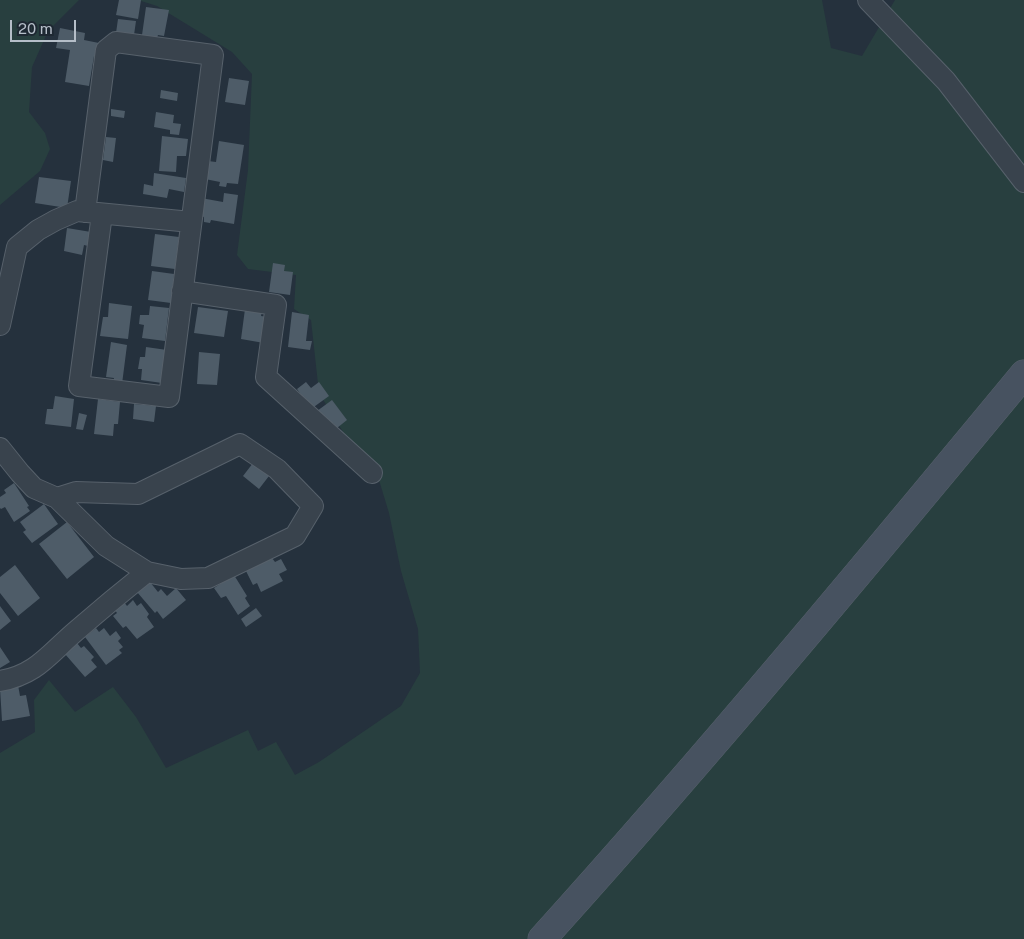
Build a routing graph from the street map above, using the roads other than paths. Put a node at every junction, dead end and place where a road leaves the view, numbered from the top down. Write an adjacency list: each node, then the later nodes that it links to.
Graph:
1 (868, 0): 2 (street)
2 (1024, 182)
3 (93, 213): 4 (street); 4 (street); 5 (street); 6 (street)
4 (191, 222): 5 (street)
5 (182, 291): 9 (street)
6 (0, 325)
7 (1024, 374): 13 (street)
8 (0, 448): 10 (street)
9 (372, 473)
10 (58, 498): 11 (street); 11 (street)
11 (147, 572): 12 (street)
12 (0, 682)
13 (542, 939)

